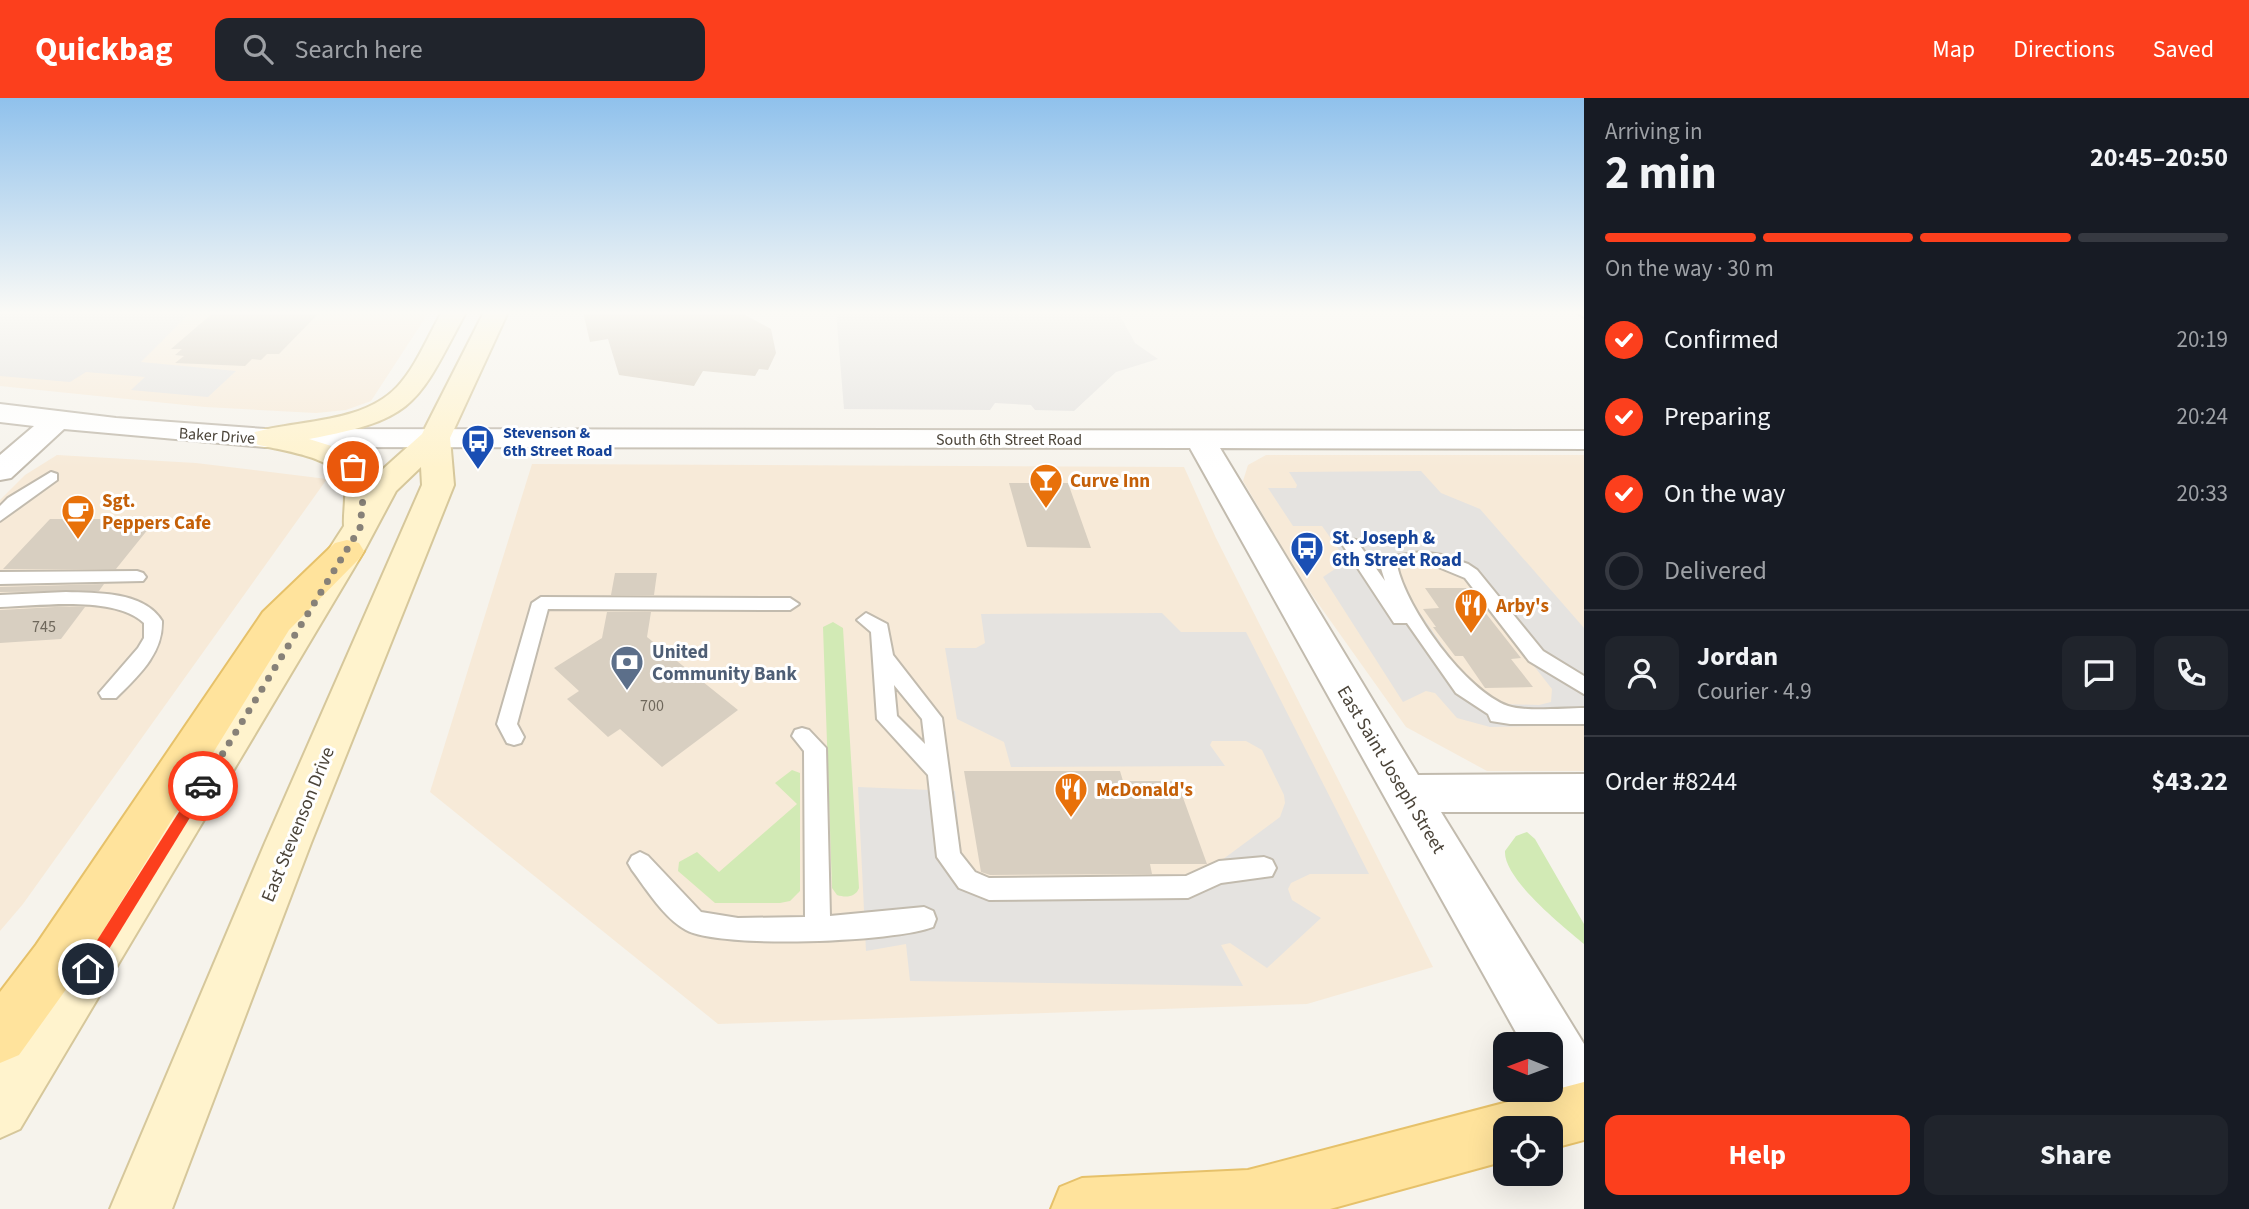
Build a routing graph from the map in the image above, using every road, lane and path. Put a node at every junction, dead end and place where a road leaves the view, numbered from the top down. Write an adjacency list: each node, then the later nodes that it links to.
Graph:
1 (425, 364): 5 (main road)
2 (471, 364): 6 (main road, East Stevenson Drive)
3 (0, 413): 4 (street, Baker Drive)
4 (58, 420): 5 (street, Baker Drive); 9 (street)
5 (265, 438): 6 (street, Baker Drive); 12 (main road)
6 (435, 438): 7 (street, South 6th Street Road); 12 (main road, East Stevenson Drive); 40 (main road, East Stevenson Drive)
7 (1200, 439): 8 (street, South 6th Street Road); 28 (street, East Saint Joseph Street)
8 (1584, 440)
9 (0, 471)
10 (51, 477): 11 (lane)
11 (0, 516)
12 (354, 539): 33 (main road); 35 (main road, East Stevenson Drive)
13 (1350, 544): 22 (lane)
14 (137, 577): 15 (lane)
15 (0, 578)
16 (0, 601): 21 (lane)
17 (790, 604): 25 (lane)
18 (866, 620): 19 (lane)
19 (881, 651): 26 (lane); 26 (lane)
20 (1584, 686): 22 (lane)
21 (109, 693)
22 (1510, 716): 23 (lane)
23 (1584, 716)
24 (802, 736): 32 (lane)
25 (514, 737)
26 (938, 771): 30 (lane)
27 (1584, 793): 28 (street)
28 (1408, 794): 34 (street, East Saint Joseph Street)
29 (640, 863): 32 (lane)
30 (1264, 868)
31 (924, 919): 32 (lane)
32 (818, 927)
33 (0, 1036)
34 (1584, 1097)
35 (0, 1109)
36 (1584, 1111): 37 (main road)
37 (1563, 1117)
38 (1493, 1135): 39 (main road)
39 (1235, 1204): 41 (main road)
40 (141, 1209)
41 (1082, 1209)

